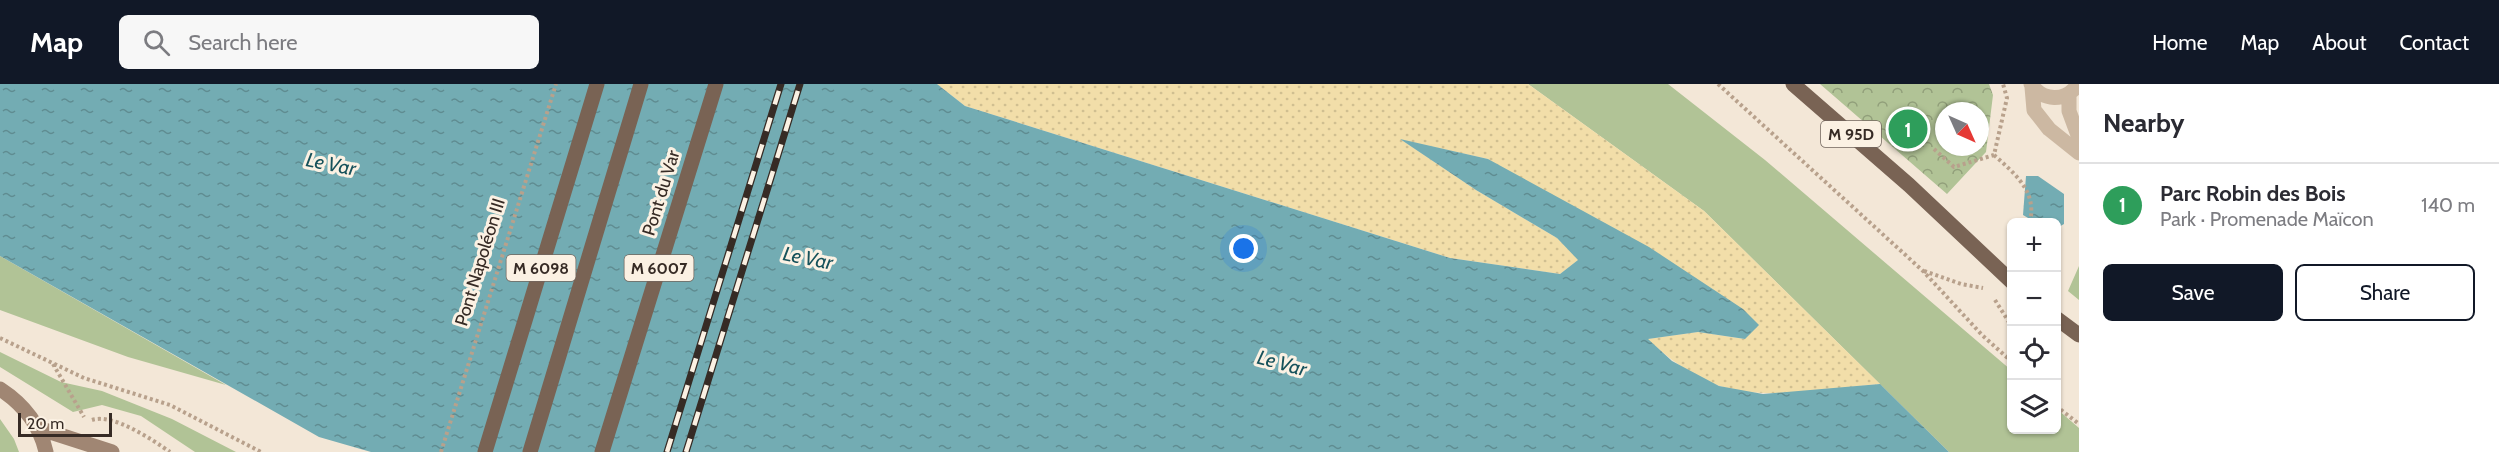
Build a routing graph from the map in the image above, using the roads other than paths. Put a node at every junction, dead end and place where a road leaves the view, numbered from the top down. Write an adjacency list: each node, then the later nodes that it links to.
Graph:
1 (597, 84): 16 (main road, M 6098)
2 (641, 84): 17 (main road, M 6098)
3 (716, 84): 18 (main road, Pont du Var / M 6007)
4 (1793, 84): 9 (main road, M 95D)
5 (2031, 85): 6 (street); 8 (street)
6 (2073, 89): 7 (street)
7 (2079, 138)
8 (2079, 153)
9 (2006, 278)
10 (2061, 322): 11 (main road)
11 (2078, 336)
12 (0, 389): 13 (main road)
13 (38, 428): 14 (main road); 15 (main road)
14 (46, 452)
15 (112, 452)
16 (485, 452)
17 (530, 452)
18 (602, 452)

